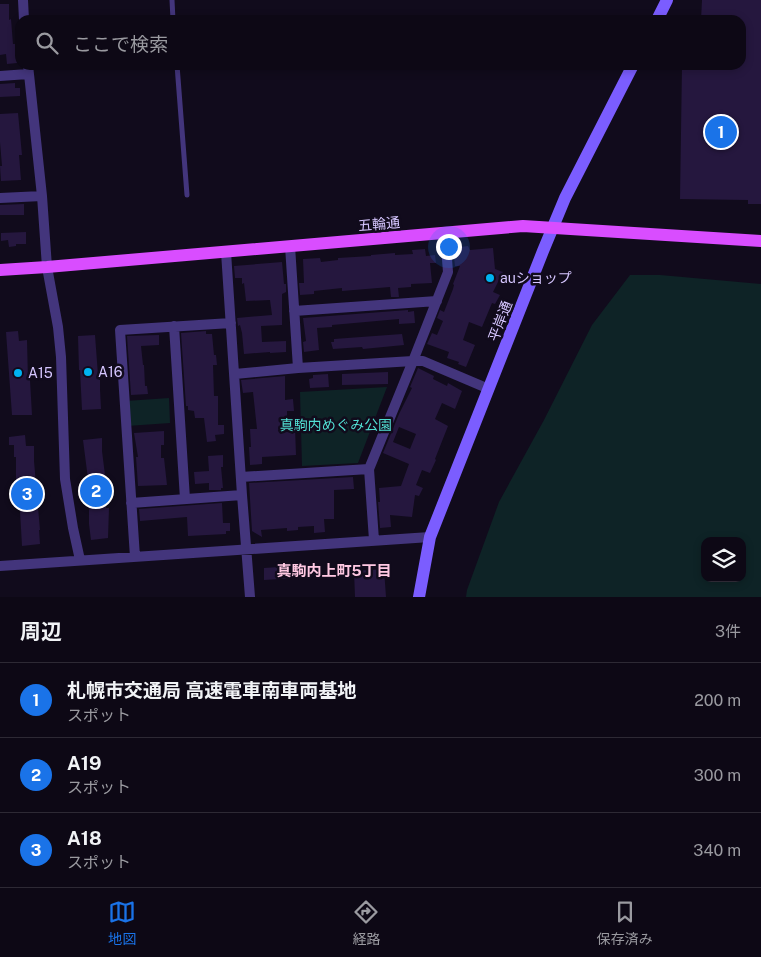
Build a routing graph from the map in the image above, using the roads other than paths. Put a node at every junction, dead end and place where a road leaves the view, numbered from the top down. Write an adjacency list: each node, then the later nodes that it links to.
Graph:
1 (23, 0): 4 (street)
2 (172, 0): 5 (lane)
3 (667, 0): 6 (street)
4 (24, 15)
5 (173, 15)
6 (660, 15)
7 (28, 70): 10 (street); 12 (street)
8 (177, 70): 11 (lane)
9 (630, 70): 14 (street, 平岸通)
10 (0, 76)
11 (187, 195)
12 (42, 196): 13 (street); 19 (street)
13 (0, 198)
14 (552, 229): 15 (main road, 五輪通); 16 (main road, 五輪通); 28 (street, 平岸通)
15 (445, 234): 17 (main road, 五輪通); 21 (street)
16 (761, 241)
17 (290, 246): 18 (main road, 五輪通); 22 (street)
18 (226, 252): 19 (main road, 五輪通); 23 (street)
19 (47, 267): 20 (main road, 五輪通); 38 (street)
20 (0, 270)
21 (437, 301): 22 (street); 25 (street)
22 (294, 311): 26 (street)
23 (231, 323): 24 (street); 27 (street)
24 (174, 326): 32 (street); 33 (street)
25 (413, 361): 26 (street); 28 (street); 29 (street)
26 (298, 368): 27 (street)
27 (234, 374): 30 (street)
28 (489, 389): 34 (street, 平岸通)
29 (369, 469): 30 (street); 35 (street)
30 (241, 477): 31 (street)
31 (242, 495): 32 (street); 36 (street)
32 (185, 499): 33 (street)
33 (131, 503): 37 (street)
34 (430, 537): 35 (street); 41 (street, 平岸通)
35 (374, 540): 36 (street)
36 (246, 549): 37 (street); 40 (street)
37 (135, 557): 38 (street)
38 (80, 560): 39 (street)
39 (0, 566)
40 (250, 597)
41 (419, 597)

